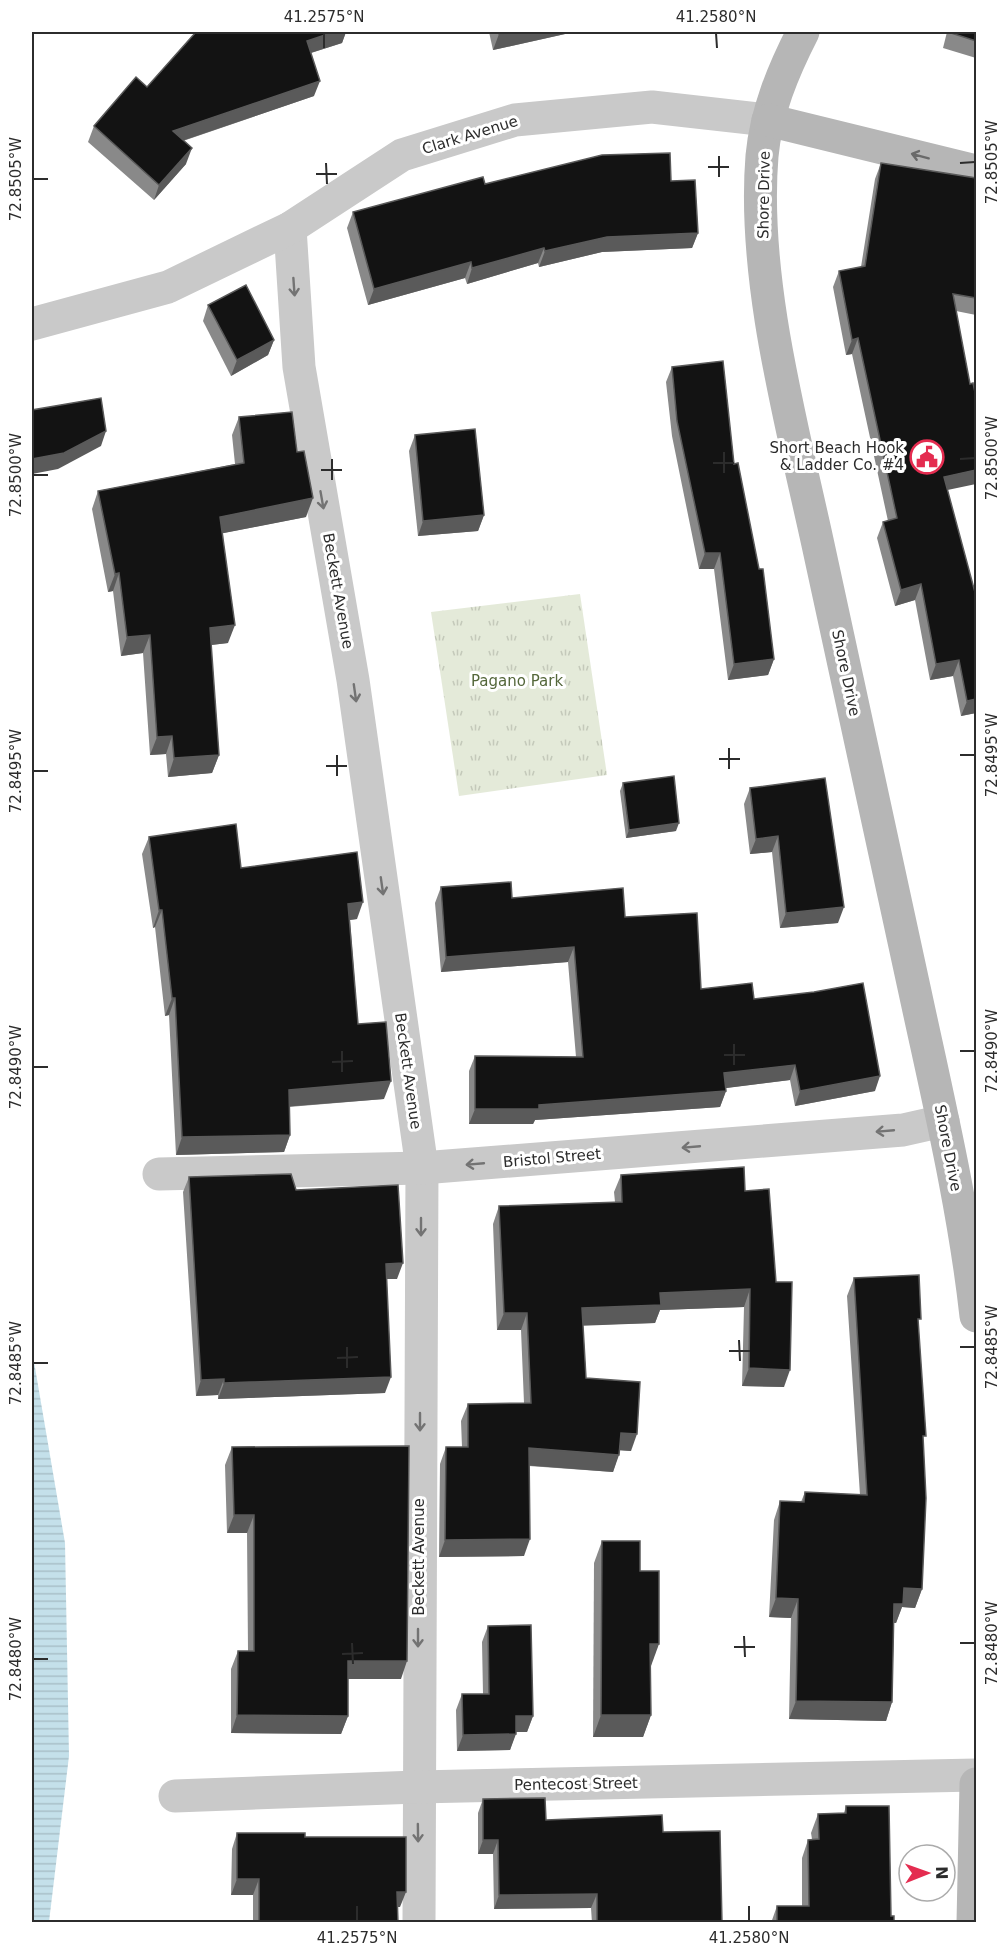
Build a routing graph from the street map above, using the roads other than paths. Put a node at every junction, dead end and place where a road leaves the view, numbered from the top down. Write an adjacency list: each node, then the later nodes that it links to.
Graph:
1 (803, 32): 2 (main road, Shore Drive)
2 (768, 120): 3 (main road, Clark Avenue, one-way to 2); 4 (street, Clark Avenue); 6 (main road, Shore Drive)
3 (976, 171)
4 (290, 228): 5 (street, Clark Avenue); 7 (street, Beckett Avenue, one-way to 7)
5 (32, 324)
6 (943, 1121): 7 (street, Bristol Street, one-way to 7); 9 (main road, Shore Drive)
7 (422, 1168): 8 (street, Bristol Street); 12 (street, Beckett Avenue, one-way to 12)
8 (159, 1174)
9 (976, 1316)
10 (976, 1775): 12 (street, Pentecost Street)
11 (976, 1784): 14 (main road)
12 (417, 1788): 13 (street, Pentecost Street); 15 (street, Beckett Avenue, one-way to 15)
13 (175, 1796)
14 (974, 1903)
15 (419, 1923)

